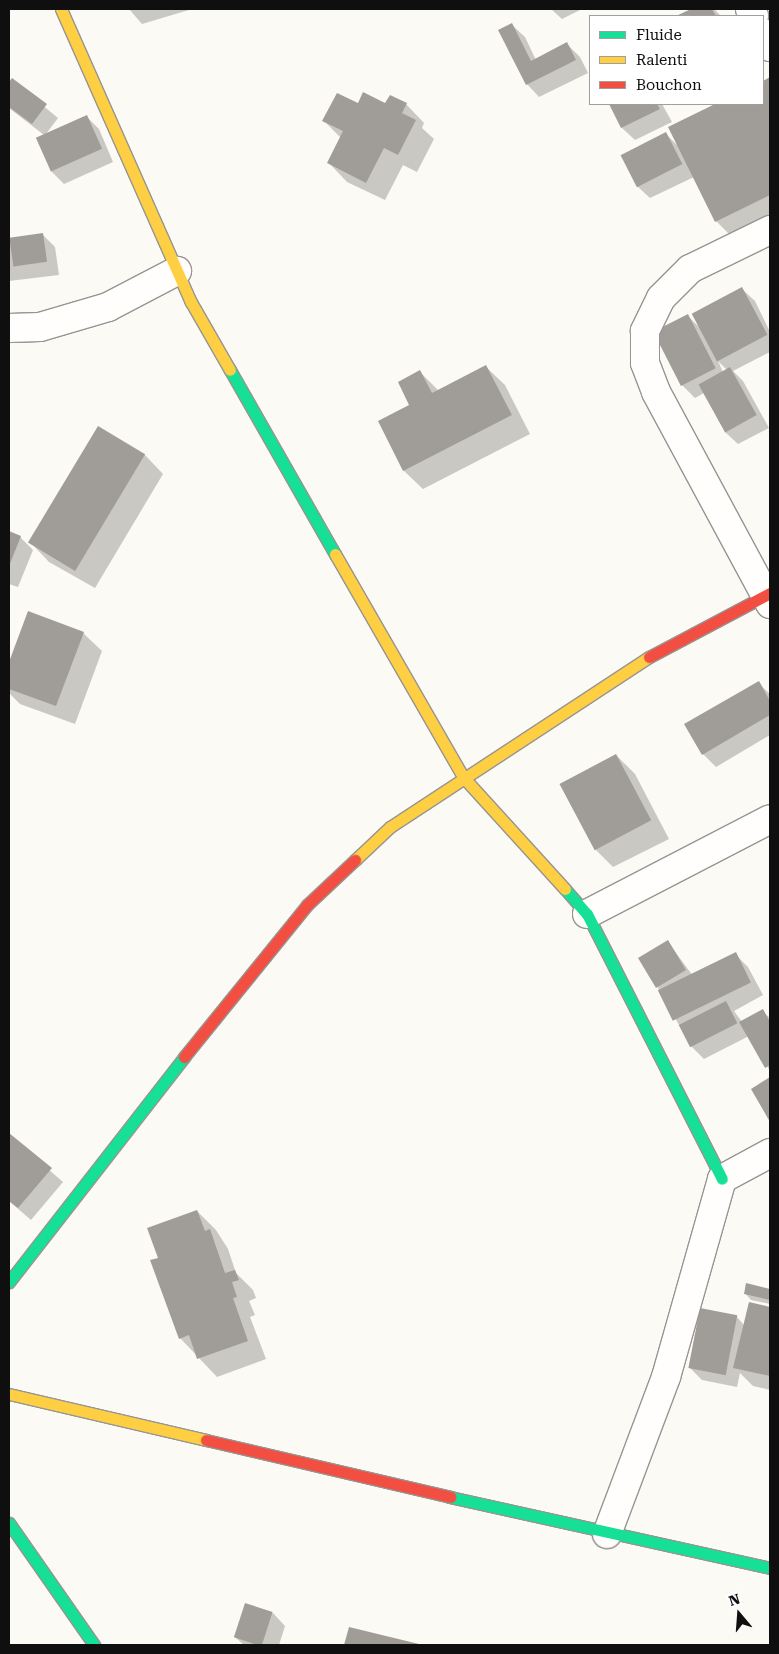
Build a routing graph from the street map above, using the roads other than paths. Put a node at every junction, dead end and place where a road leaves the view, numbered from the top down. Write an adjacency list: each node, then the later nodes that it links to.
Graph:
1 (60, 9): 5 (street)
2 (764, 35): 3 (street)
3 (770, 47)
4 (770, 230): 7 (street)
5 (177, 271): 6 (street); 8 (street)
6 (9, 328)
7 (769, 597): 8 (street)
8 (464, 778): 10 (street); 13 (street)
9 (770, 819): 10 (street)
10 (587, 914): 12 (street)
11 (770, 1153): 12 (street)
12 (722, 1179): 16 (street)
13 (9, 1282)
14 (9, 1394): 16 (street)
15 (9, 1523): 18 (street)
16 (607, 1534): 17 (street)
17 (770, 1568)
18 (94, 1645)

